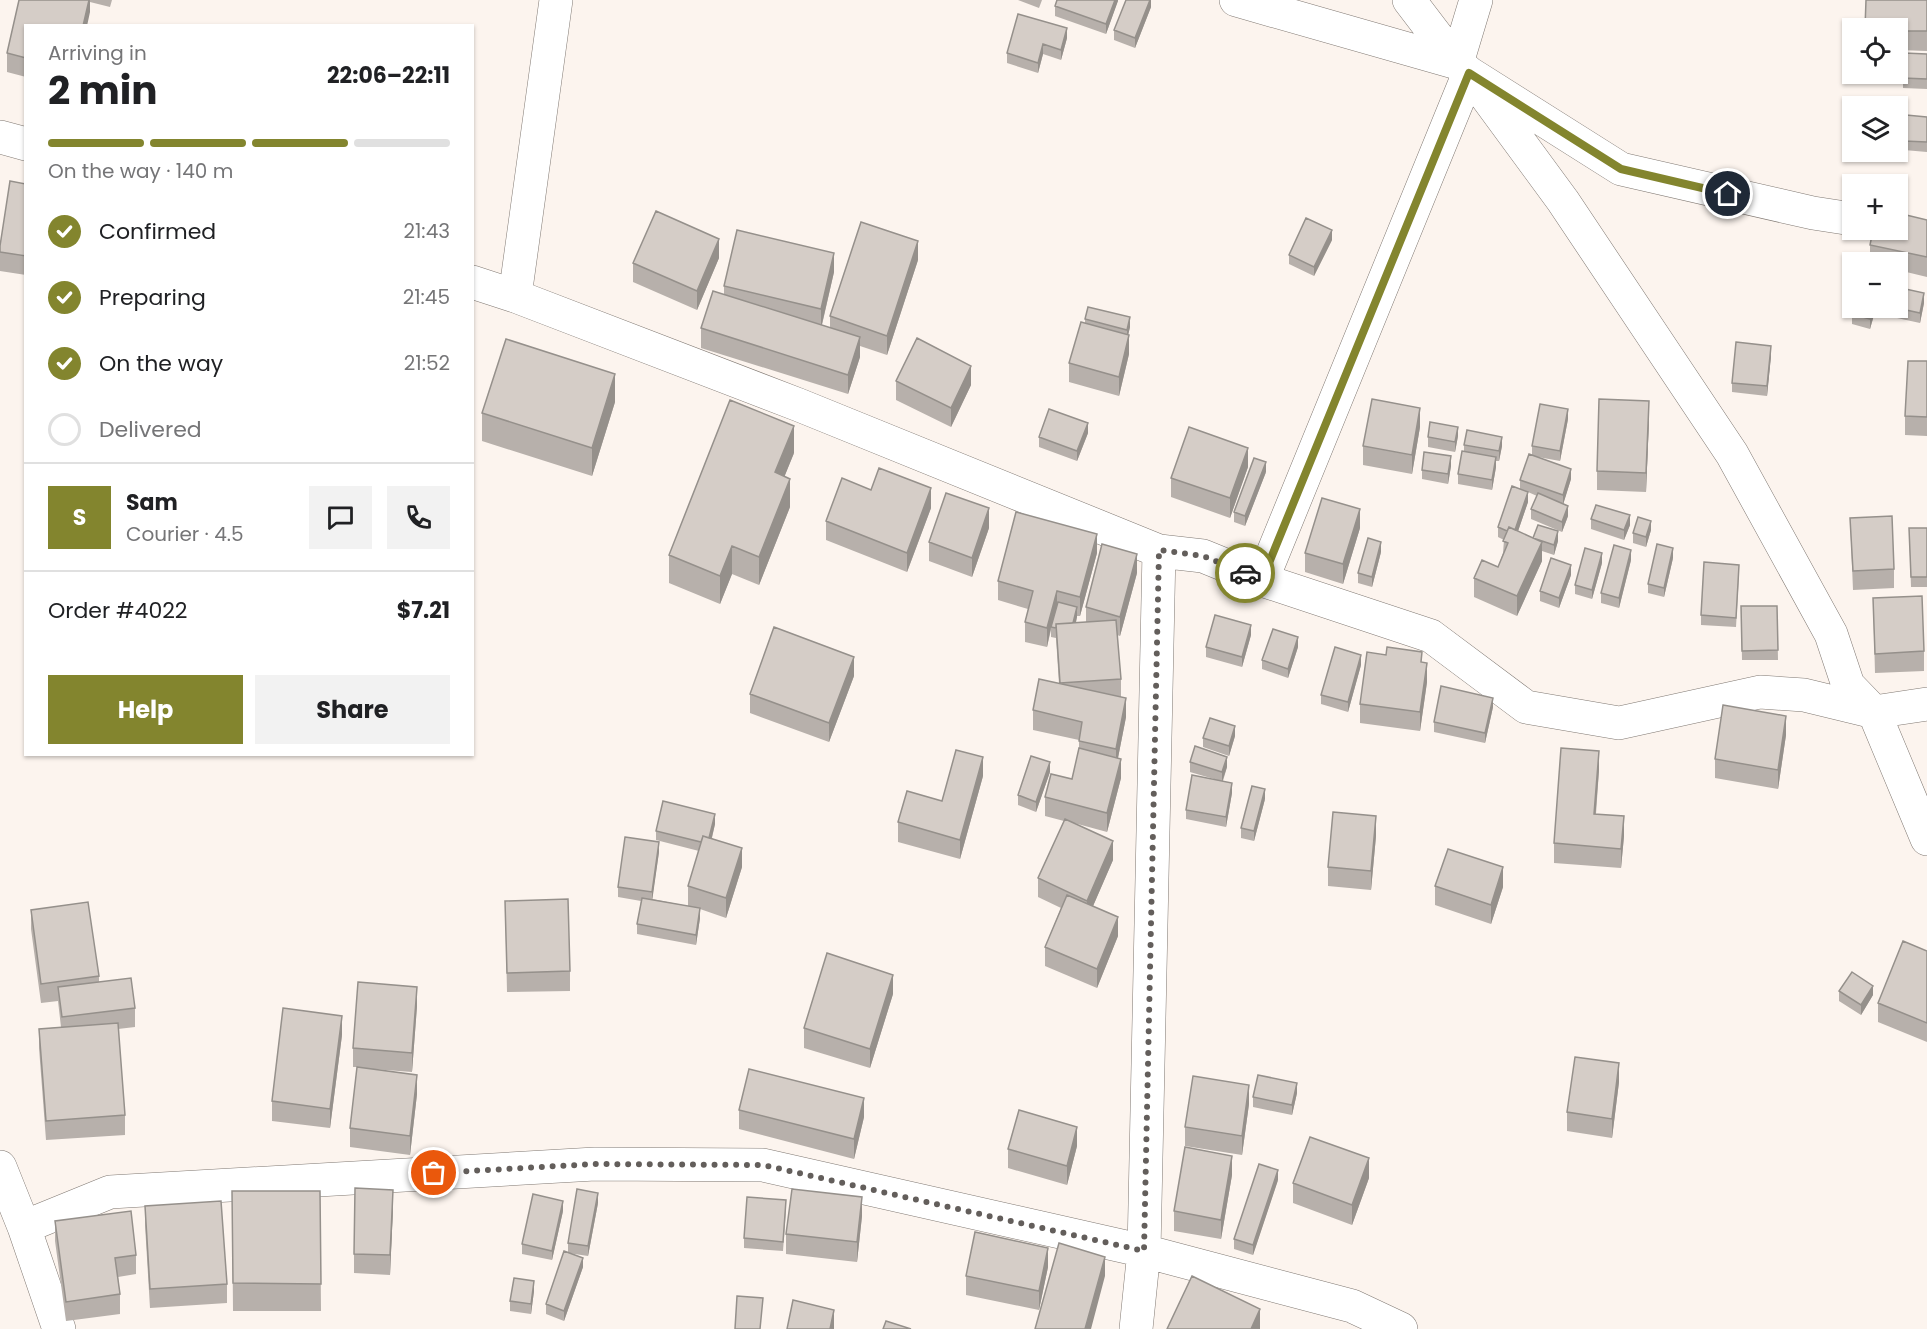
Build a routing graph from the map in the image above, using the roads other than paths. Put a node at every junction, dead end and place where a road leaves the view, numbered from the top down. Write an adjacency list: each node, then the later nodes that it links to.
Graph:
1 (556, 0): 10 (street)
2 (1236, 0): 5 (street)
3 (1409, 0): 5 (street)
4 (1476, 0): 5 (street)
5 (1463, 68): 8 (street); 12 (street); 14 (street)
6 (0, 137): 7 (street)
7 (24, 143)
8 (1842, 217)
9 (474, 283): 10 (street)
10 (515, 296): 11 (street)
11 (1159, 550): 12 (street); 18 (street)
12 (1262, 580): 14 (street)
13 (1927, 704): 14 (street)
14 (1874, 712): 15 (street)
15 (1927, 839)
16 (0, 1167): 17 (street)
17 (24, 1227): 18 (street); 19 (street)
18 (1144, 1251): 20 (street); 21 (street)
19 (59, 1329)
20 (1136, 1329)
21 (1401, 1329)

